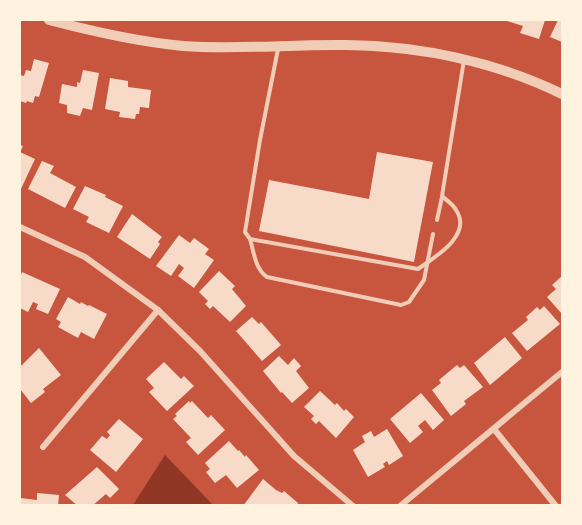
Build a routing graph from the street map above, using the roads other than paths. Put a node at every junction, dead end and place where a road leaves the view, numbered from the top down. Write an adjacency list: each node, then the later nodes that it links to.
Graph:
1 (50, 20): 2 (street)
2 (278, 48): 3 (street); 9 (lane)
3 (465, 60): 4 (street); 5 (lane)
4 (562, 94)
5 (442, 196): 6 (lane); 10 (lane)
6 (437, 220)
7 (20, 227): 11 (street)
8 (433, 234): 10 (lane)
9 (250, 239): 10 (lane); 10 (lane)
10 (427, 262)
11 (158, 310): 14 (street); 15 (street)
12 (562, 372): 13 (street)
13 (494, 429): 16 (street); 17 (street)
14 (43, 447)
15 (352, 506)
16 (400, 506)
17 (556, 506)

